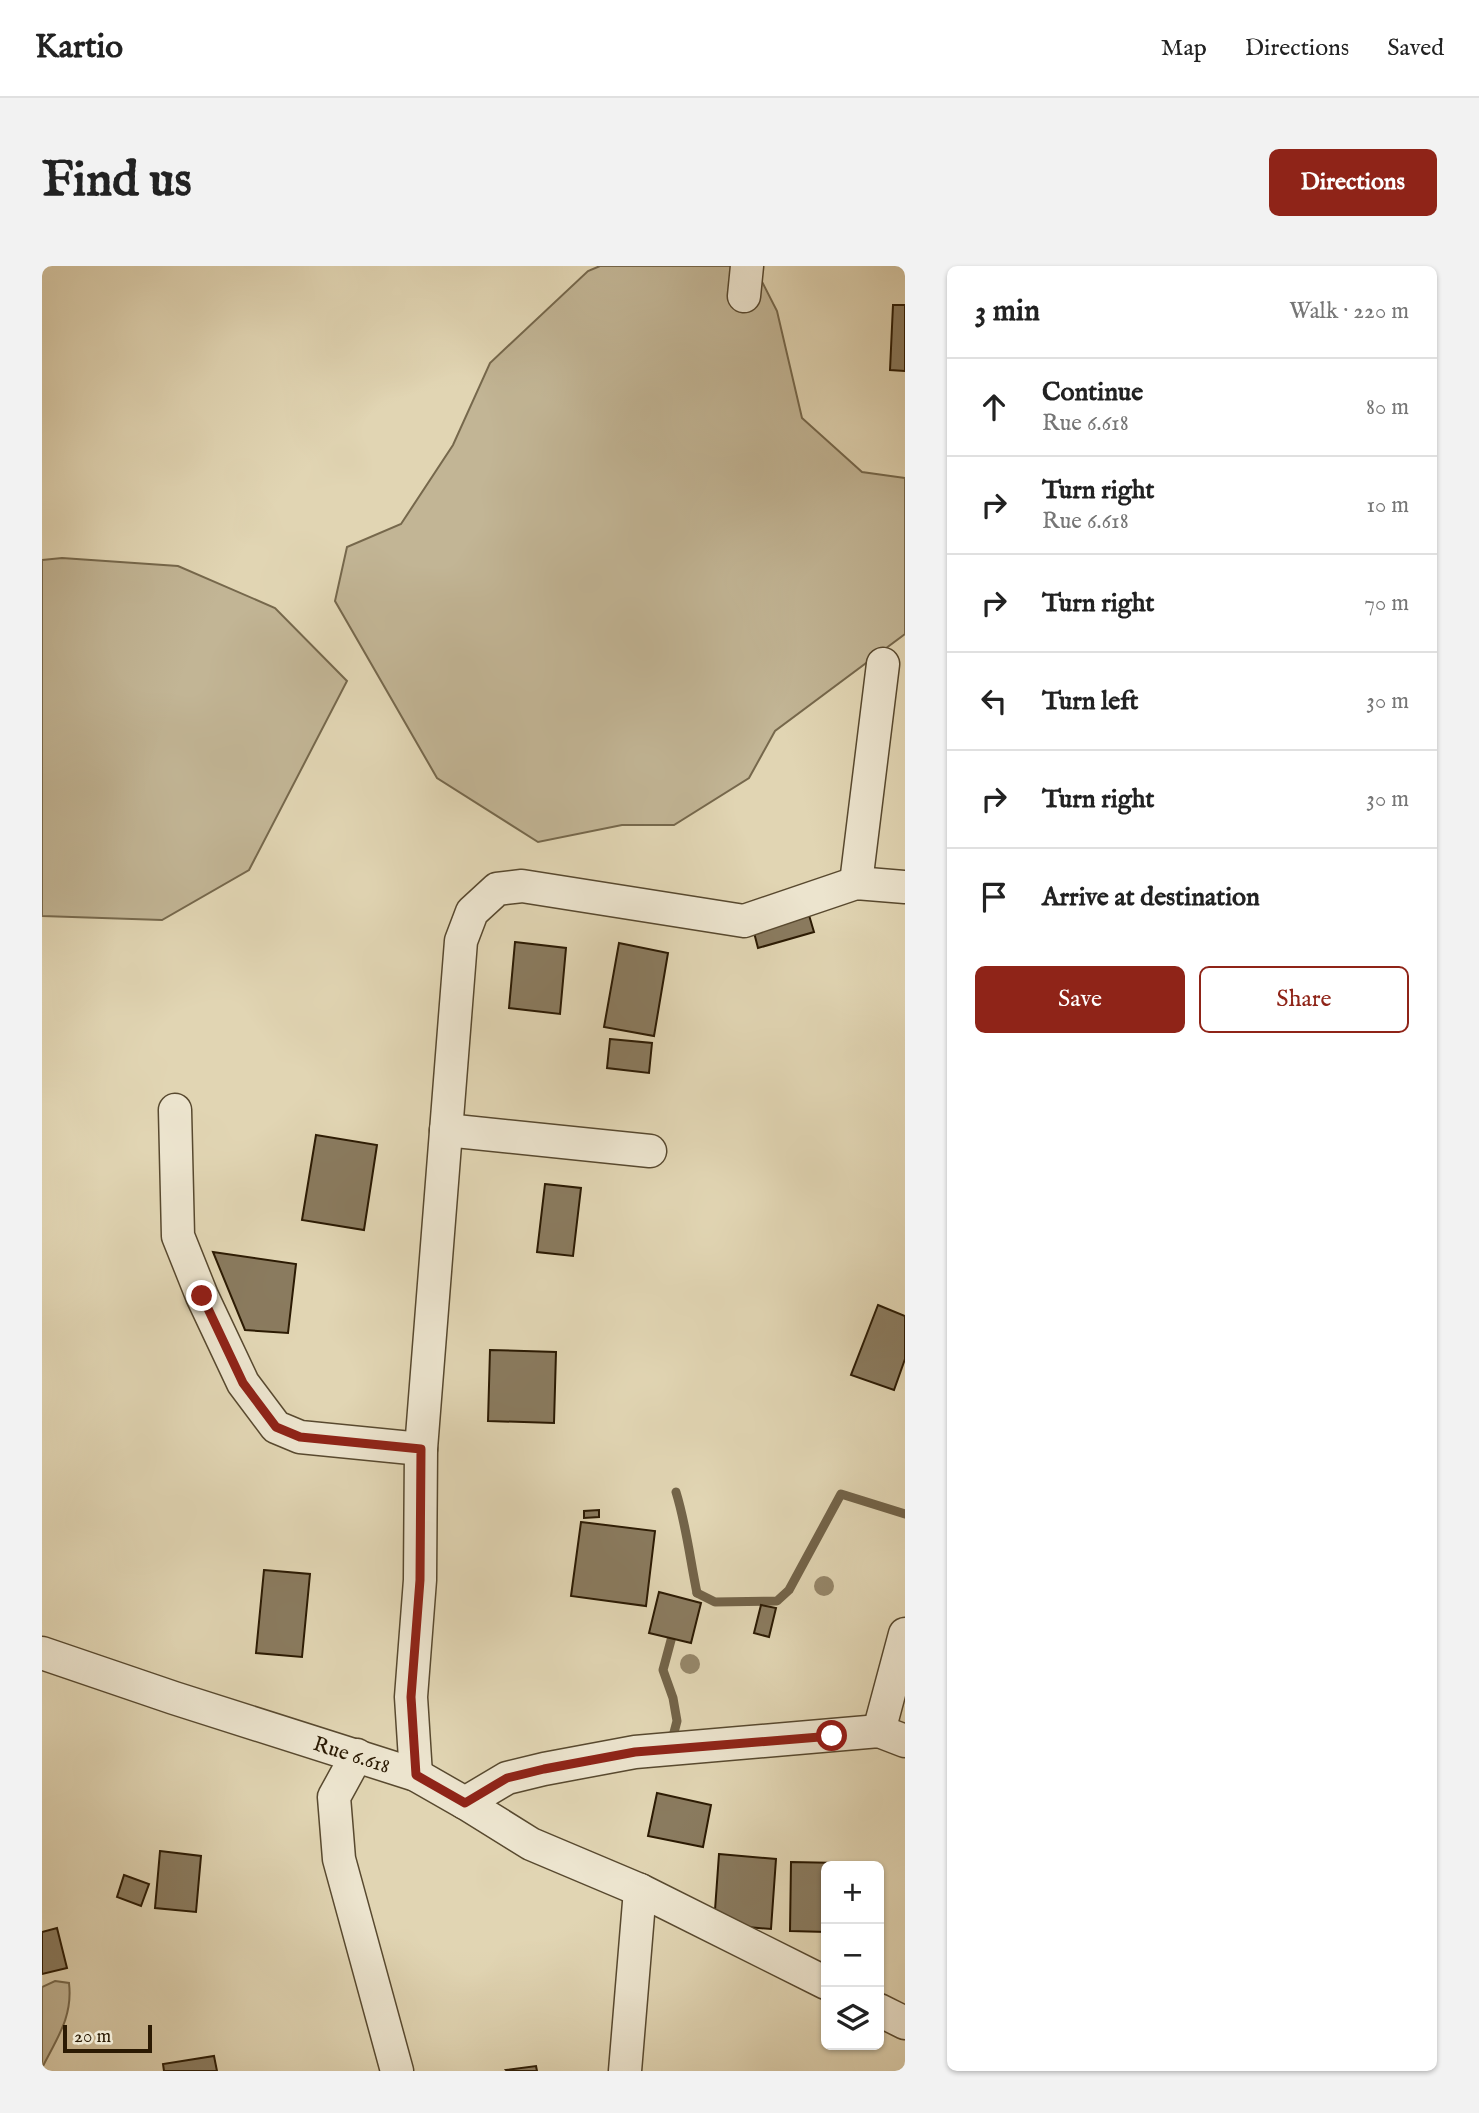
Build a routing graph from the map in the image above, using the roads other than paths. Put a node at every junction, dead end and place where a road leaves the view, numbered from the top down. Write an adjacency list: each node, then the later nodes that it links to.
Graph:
1 (883, 664): 2 (street)
2 (856, 883): 3 (street); 5 (street)
3 (905, 887)
4 (175, 1110): 7 (street)
5 (446, 1130): 6 (street); 7 (street)
6 (650, 1151)
7 (421, 1449): 12 (street)
8 (905, 1634): 10 (street)
9 (42, 1653): 11 (street, Rue 6.618)
10 (892, 1736): 13 (street)
11 (357, 1755): 12 (street, Rue 6.618); 18 (street)
12 (416, 1775): 13 (street, Rue 6.618)
13 (465, 1803): 14 (street, Rue 6.618)
14 (640, 1890): 15 (street, Rue 6.618); 19 (street)
15 (821, 1980)
16 (884, 2012): 17 (street)
17 (905, 2023)
18 (397, 2071)
19 (625, 2071)

